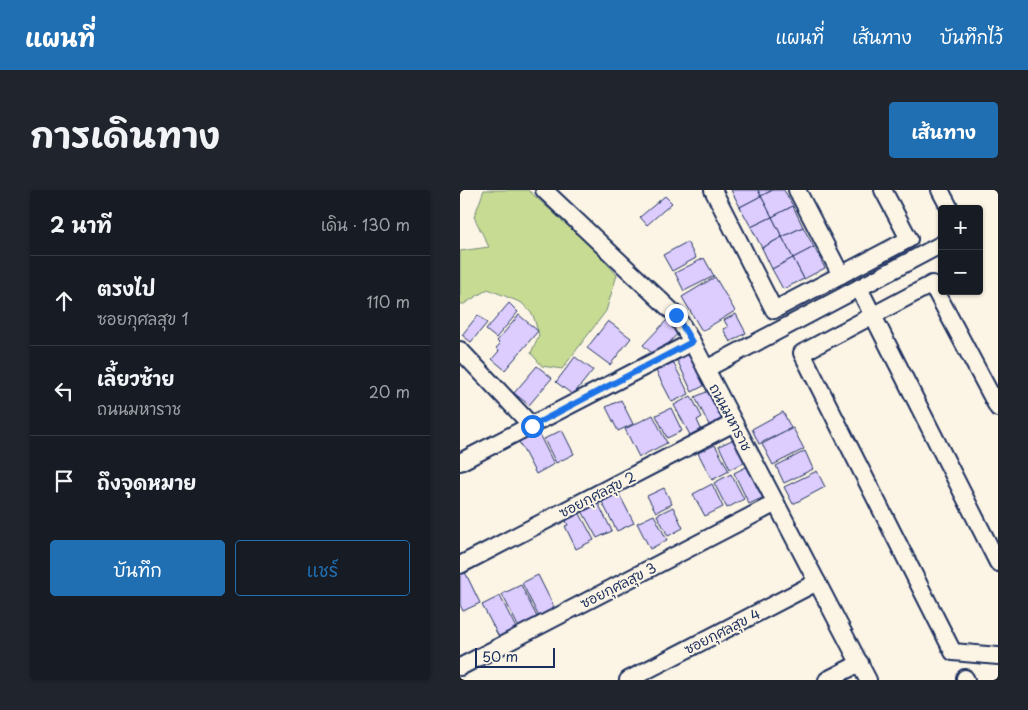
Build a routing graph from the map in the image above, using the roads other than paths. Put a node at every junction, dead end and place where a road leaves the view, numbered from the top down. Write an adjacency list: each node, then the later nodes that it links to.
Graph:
1 (544, 190): 11 (street, ถนนมหาราช)
2 (713, 190): 8 (street)
3 (797, 190): 8 (street)
4 (883, 190): 8 (street)
5 (940, 190): 6 (street)
6 (948, 205)
7 (938, 246): 9 (street)
8 (841, 275)
9 (858, 288): 10 (street); 13 (street)
10 (872, 315): 14 (street); 19 (street); 22 (street)
11 (692, 342): 13 (street, ถนนมหาราช); 16 (street)
12 (460, 350): 16 (street)
13 (706, 369): 15 (street, ถนนมหาราช)
14 (998, 408)
15 (734, 423): 18 (street, ถนนมหาราช); 20 (street, ซอยกุศลสุข 2)
16 (532, 426): 17 (street)
17 (460, 462)
18 (776, 503): 21 (street, ถนนมหาราช); 24 (street, ซอยกุศลสุข 3)
19 (998, 563)
20 (460, 565)
21 (817, 582): 23 (street, ถนนมหาราช); 25 (street, ซอยกุศลสุข 4)
22 (998, 656)
23 (860, 663): 26 (street); 27 (street, ถนนมหาราช)
24 (460, 667)
25 (628, 680)
26 (827, 680)
27 (868, 680)

